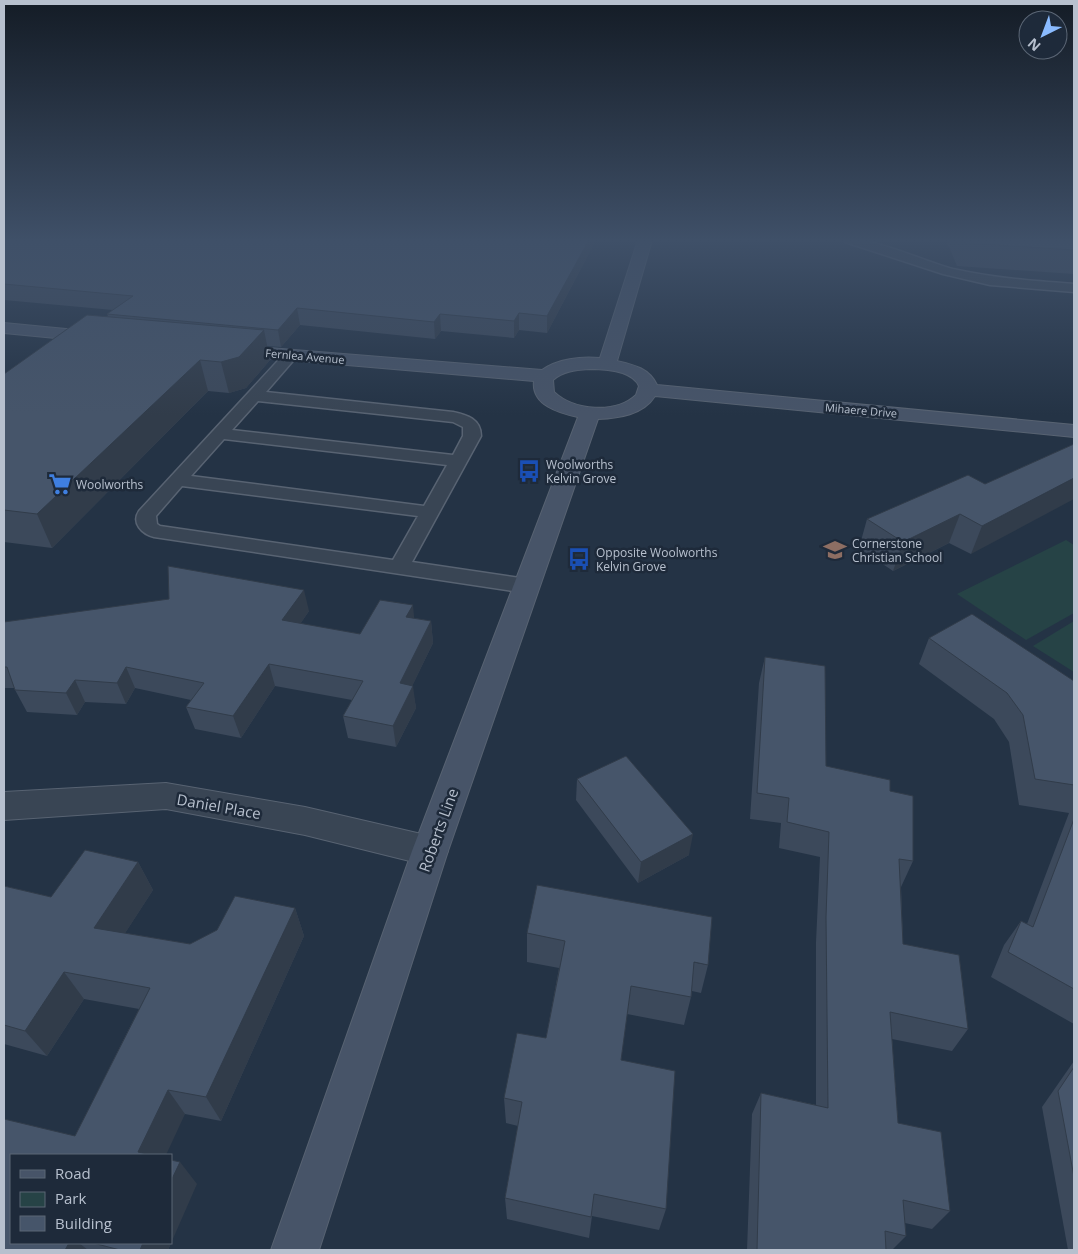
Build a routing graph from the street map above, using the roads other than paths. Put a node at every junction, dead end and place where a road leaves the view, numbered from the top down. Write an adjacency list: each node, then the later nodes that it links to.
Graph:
1 (627, 299): 6 (main road)
2 (4, 328): 3 (main road)
3 (113, 338)
4 (212, 348): 5 (main road, Fernlea Avenue)
5 (291, 355): 7 (main road, Fernlea Avenue); 9 (lane)
6 (606, 364): 7 (main road); 8 (main road)
7 (547, 376): 10 (main road)
8 (648, 390): 10 (main road); 11 (main road, Mihaere Drive)
9 (255, 396): 12 (lane); 13 (lane)
10 (590, 412): 17 (main road, Roberts Line)
11 (1074, 431)
12 (221, 434): 13 (lane); 14 (lane)
13 (458, 460): 15 (lane)
14 (179, 480): 15 (lane); 16 (lane)
15 (429, 512): 16 (lane)
16 (399, 567): 17 (lane)
17 (527, 586): 19 (main road, Roberts Line)
18 (4, 806): 19 (street, Daniel Place)
19 (430, 851): 20 (main road, Roberts Line)
20 (295, 1250)

